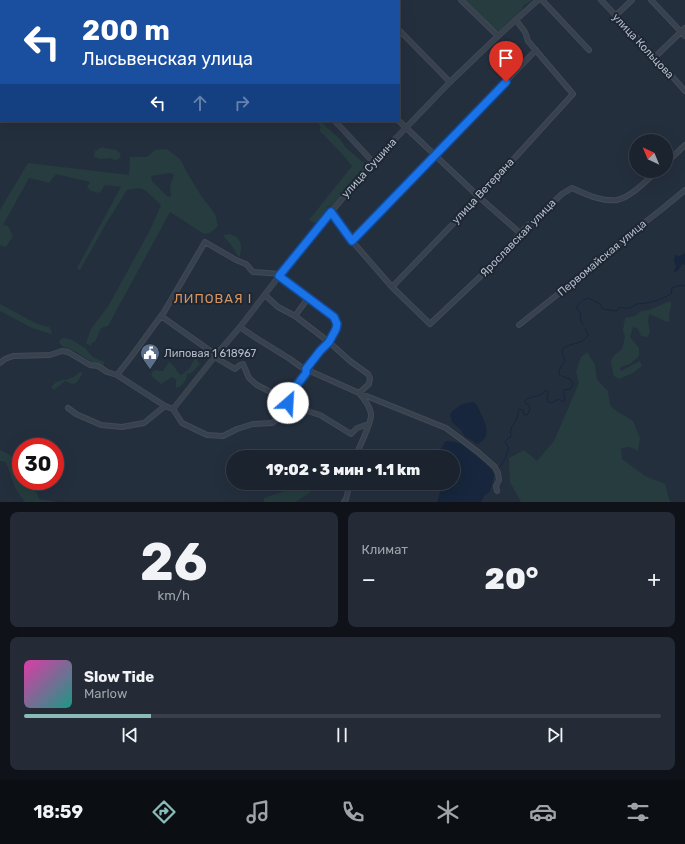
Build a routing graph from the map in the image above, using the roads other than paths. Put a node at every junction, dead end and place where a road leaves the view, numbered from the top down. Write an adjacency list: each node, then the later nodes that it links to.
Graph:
1 (461, 0): 12 (street)
2 (538, 0): 8 (street, улица Сушина)
3 (542, 0): 15 (street)
4 (601, 0): 7 (street, улица Кольцова)
5 (632, 0): 7 (street)
6 (651, 0): 11 (street)
7 (615, 16): 16 (street, улица Кольцова)
8 (516, 20): 12 (street, улица Сушина); 14 (street)
9 (685, 28): 11 (street)
10 (400, 31): 17 (street)
11 (681, 31): 13 (street); 16 (street)
12 (498, 36): 17 (street, улица Сушина)
13 (685, 36)
14 (536, 50): 23 (street); 28 (street, улица Ветерана)
15 (589, 50)
16 (654, 57): 18 (street, улица Кольцова)
17 (450, 82): 21 (street, улица Сушина)
18 (685, 91)
19 (336, 122): 25 (street)
20 (400, 122): 21 (street)
21 (406, 127): 23 (street); 25 (street, улица Сушина)
22 (685, 145): 24 (street)
23 (436, 155): 28 (street); 31 (street)
24 (673, 156)
25 (373, 162): 29 (street, улица Сушина)
26 (649, 178): 30 (street, Ярославская улица)
27 (685, 190): 38 (street, Первомайская улица)
28 (479, 196): 30 (street); 33 (street, улица Ветерана)
29 (331, 212): 31 (street); 32 (street, улица Сушина)
30 (520, 233): 33 (street, Ярославская улица)
31 (352, 241): 33 (street)
32 (280, 275): 34 (street, улица Сушина); 35 (street); 36 (street)
33 (392, 287)
34 (265, 295): 37 (street); 39 (street, улица Сушина)
35 (308, 298): 37 (street); 40 (street)
36 (161, 316): 41 (street); 44 (street)
37 (295, 316): 40 (street)
38 (519, 325)
39 (240, 327): 41 (street, улица Сушина); 43 (street)
40 (329, 342): 43 (street); 45 (street)
41 (216, 355): 46 (street); 49 (street, улица Сушина)
42 (0, 363): 44 (street)
43 (306, 369): 45 (street); 46 (street)
44 (117, 375): 47 (street)
45 (359, 393): 50 (street); 53 (street)
46 (288, 401): 49 (street); 50 (street)
47 (165, 406): 48 (street); 49 (street)
48 (68, 408)
49 (173, 409)
50 (369, 424): 51 (street)
51 (358, 450)
52 (348, 490): 54 (street)
53 (497, 491)
54 (344, 502)

